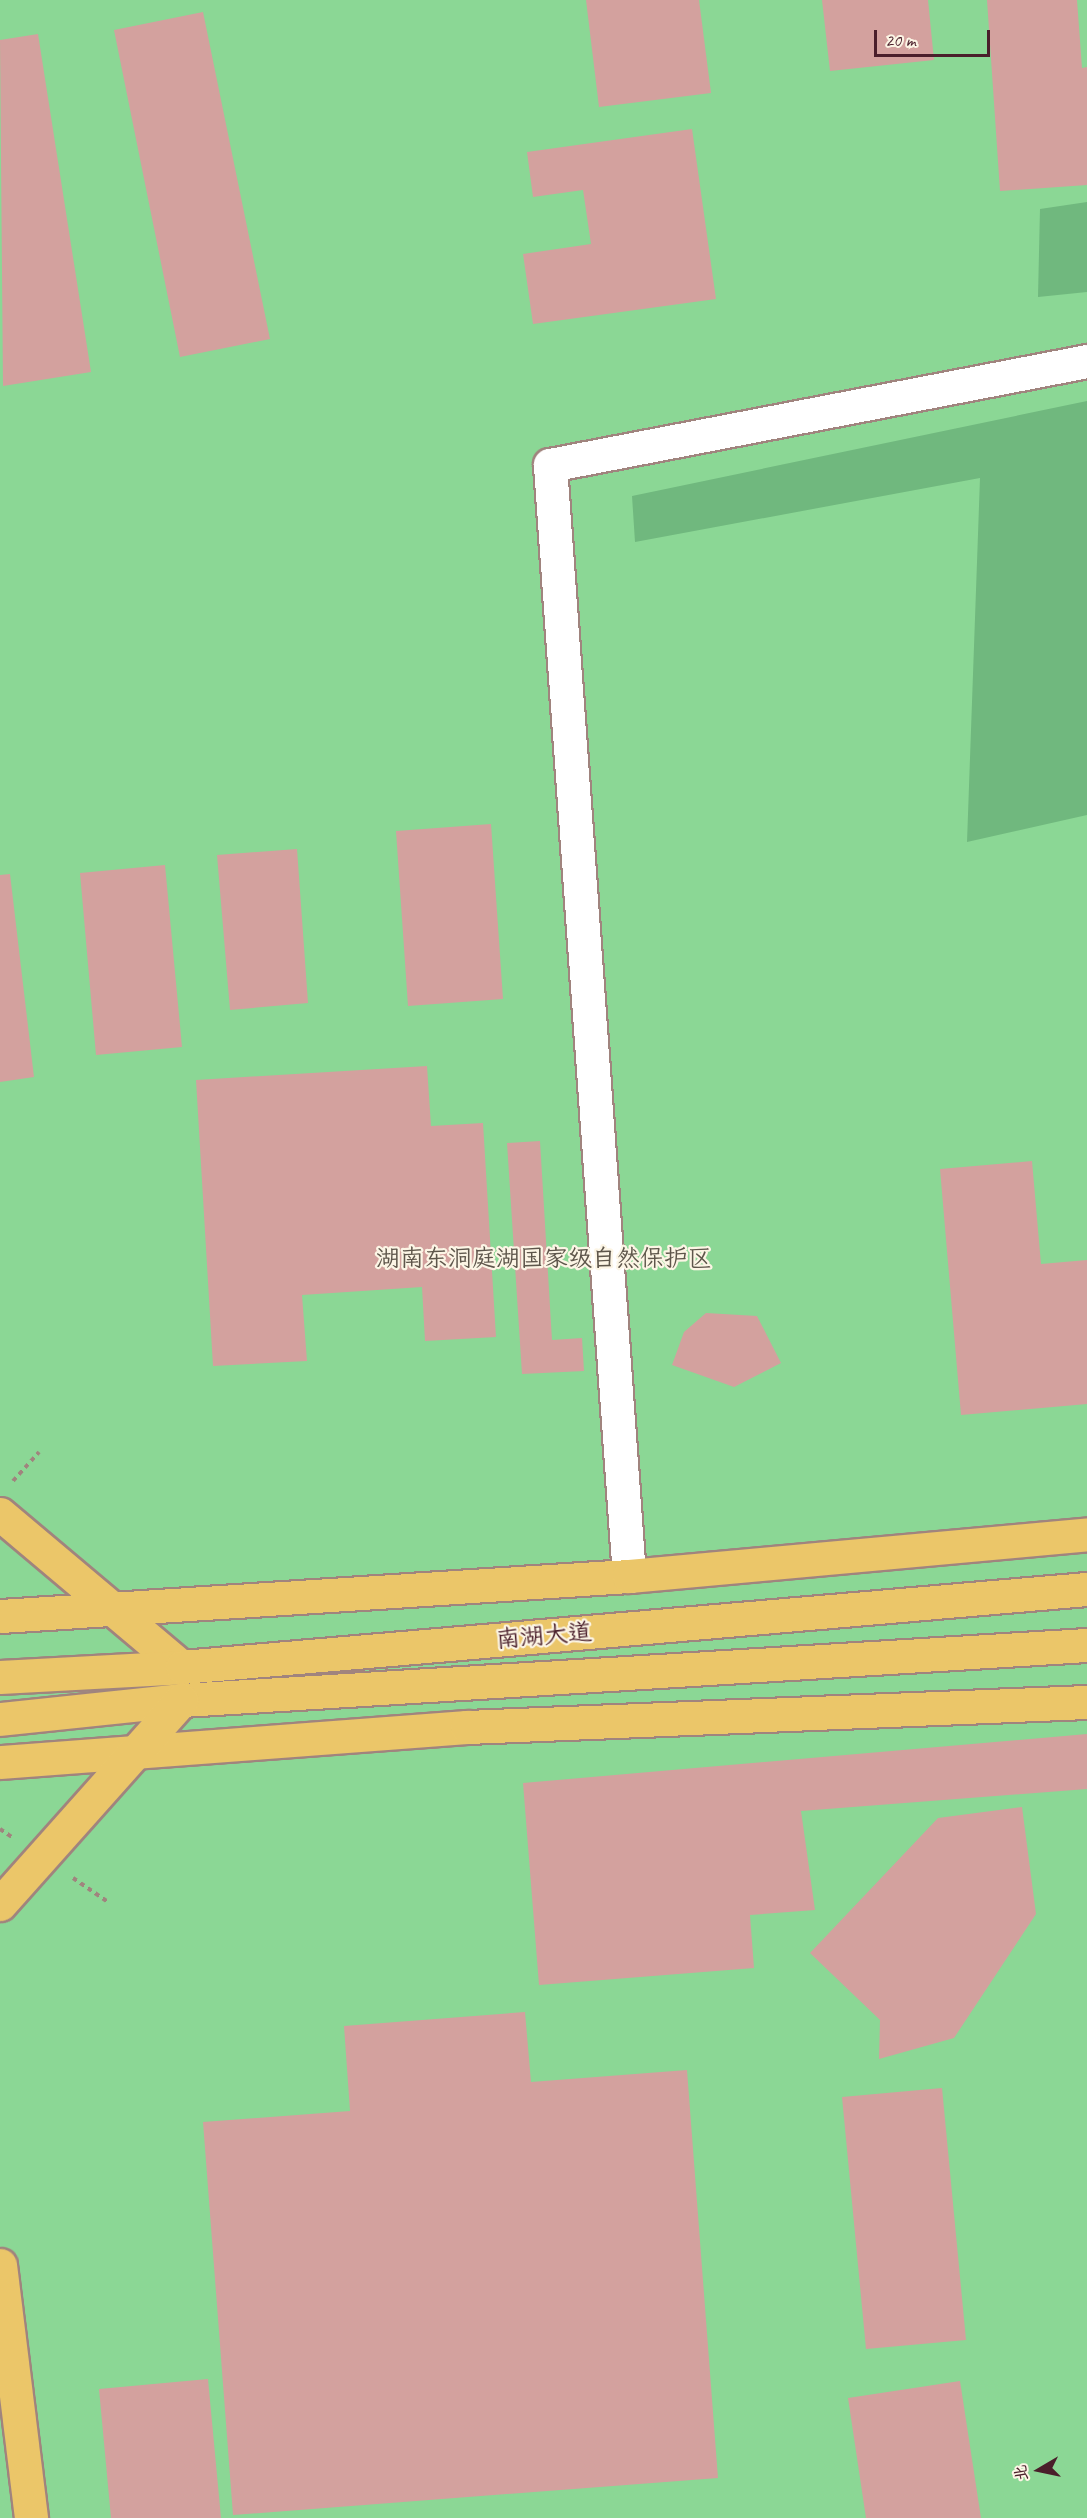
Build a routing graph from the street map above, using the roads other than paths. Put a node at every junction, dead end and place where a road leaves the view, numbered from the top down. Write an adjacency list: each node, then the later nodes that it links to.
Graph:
1 (1087, 361): 4 (street)
2 (4, 1500): 6 (main road)
3 (1087, 1534): 4 (main road)
4 (629, 1576): 6 (main road)
5 (1087, 1589): 9 (main road, 南湖大道)
6 (115, 1613): 7 (main road); 9 (main road)
7 (0, 1617)
8 (1087, 1645): 11 (main road, 南湖大道)
9 (182, 1667): 10 (main road, 南湖大道)
10 (0, 1677)
11 (182, 1700): 13 (main road, 南湖大道); 14 (main road)
12 (1087, 1702): 14 (main road)
13 (0, 1719)
14 (135, 1752): 15 (main road); 16 (main road)
15 (0, 1762)
16 (0, 1904)
17 (0, 2265): 18 (main road)
18 (31, 2518)

